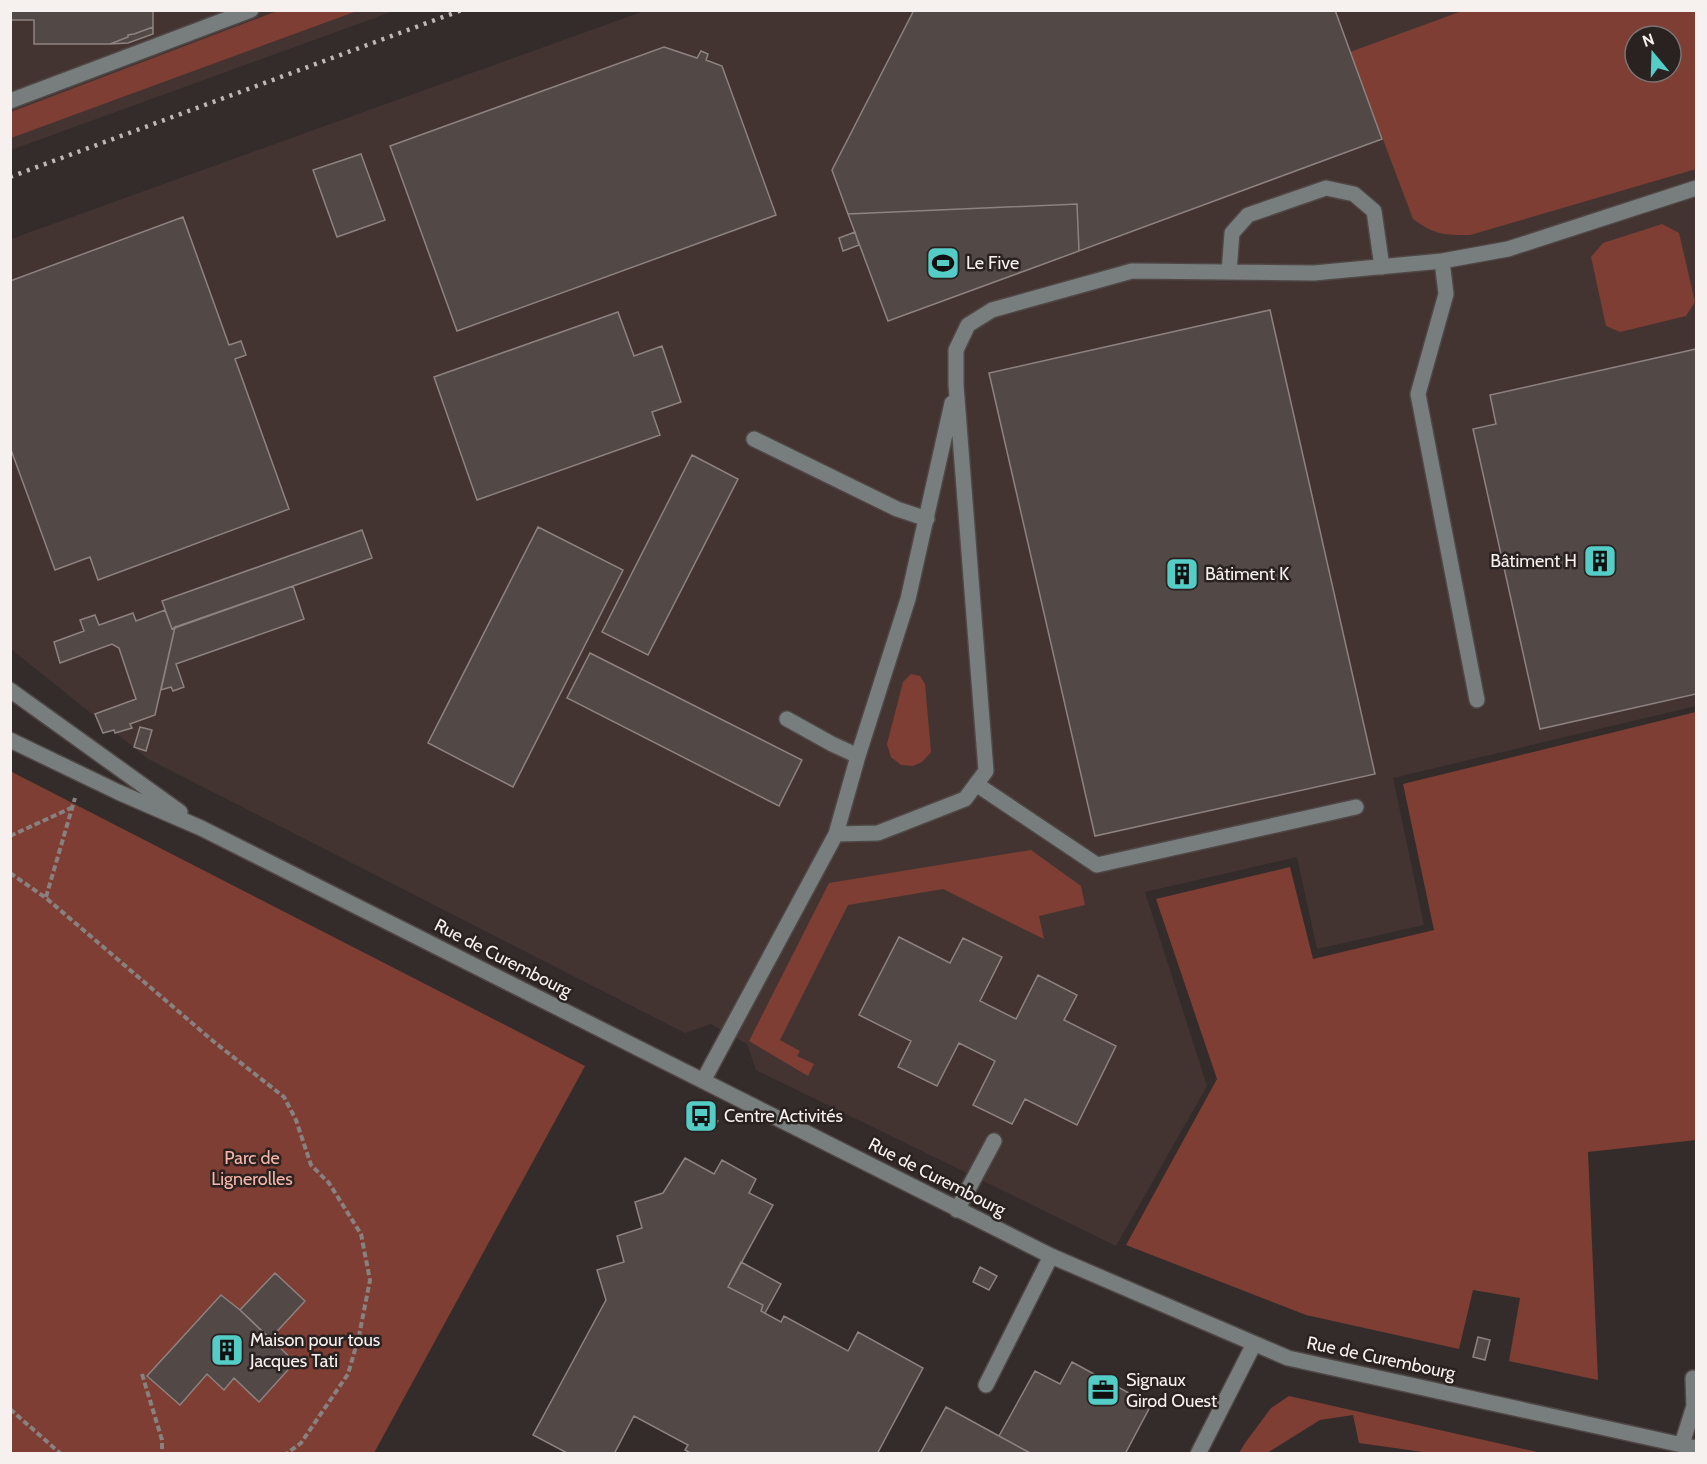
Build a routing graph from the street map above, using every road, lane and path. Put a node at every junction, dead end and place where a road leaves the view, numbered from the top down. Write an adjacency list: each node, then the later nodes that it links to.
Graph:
1 (251, 10): 2 (street)
2 (10, 101)
3 (1696, 188): 4 (street)
4 (1442, 261): 5 (street); 11 (street)
5 (1382, 267): 6 (street); 6 (street)
6 (1229, 272): 7 (street)
7 (956, 385): 9 (street); 15 (street)
8 (754, 439): 9 (street)
9 (927, 519): 14 (street)
10 (11, 691): 19 (street, Rue de Curembourg)
11 (1477, 700)
12 (787, 719): 14 (street)
13 (10, 740): 19 (street, Rue de Curembourg)
14 (858, 756): 20 (street)
15 (976, 784): 18 (street); 20 (street)
16 (75, 796): 17 (path)
17 (72, 807): 21 (path); 23 (path)
18 (1356, 807)
19 (201, 828): 24 (street, Rue de Curembourg)
20 (836, 834): 24 (street)
21 (10, 836)
22 (10, 873): 23 (path)
23 (46, 898): 36 (path)
24 (703, 1082): 26 (street, Rue de Curembourg)
25 (994, 1141): 26 (street)
26 (957, 1210): 27 (street, Rue de Curembourg)
27 (1051, 1256): 28 (street, Rue de Curembourg); 31 (street)
28 (1254, 1344): 33 (street, Rue de Curembourg); 37 (street)
29 (142, 1374): 35 (path)
30 (1696, 1378): 33 (street)
31 (986, 1385)
32 (10, 1409): 34 (path)
33 (1689, 1446)
34 (61, 1454)
35 (162, 1454)
36 (286, 1454)
37 (1198, 1454)

